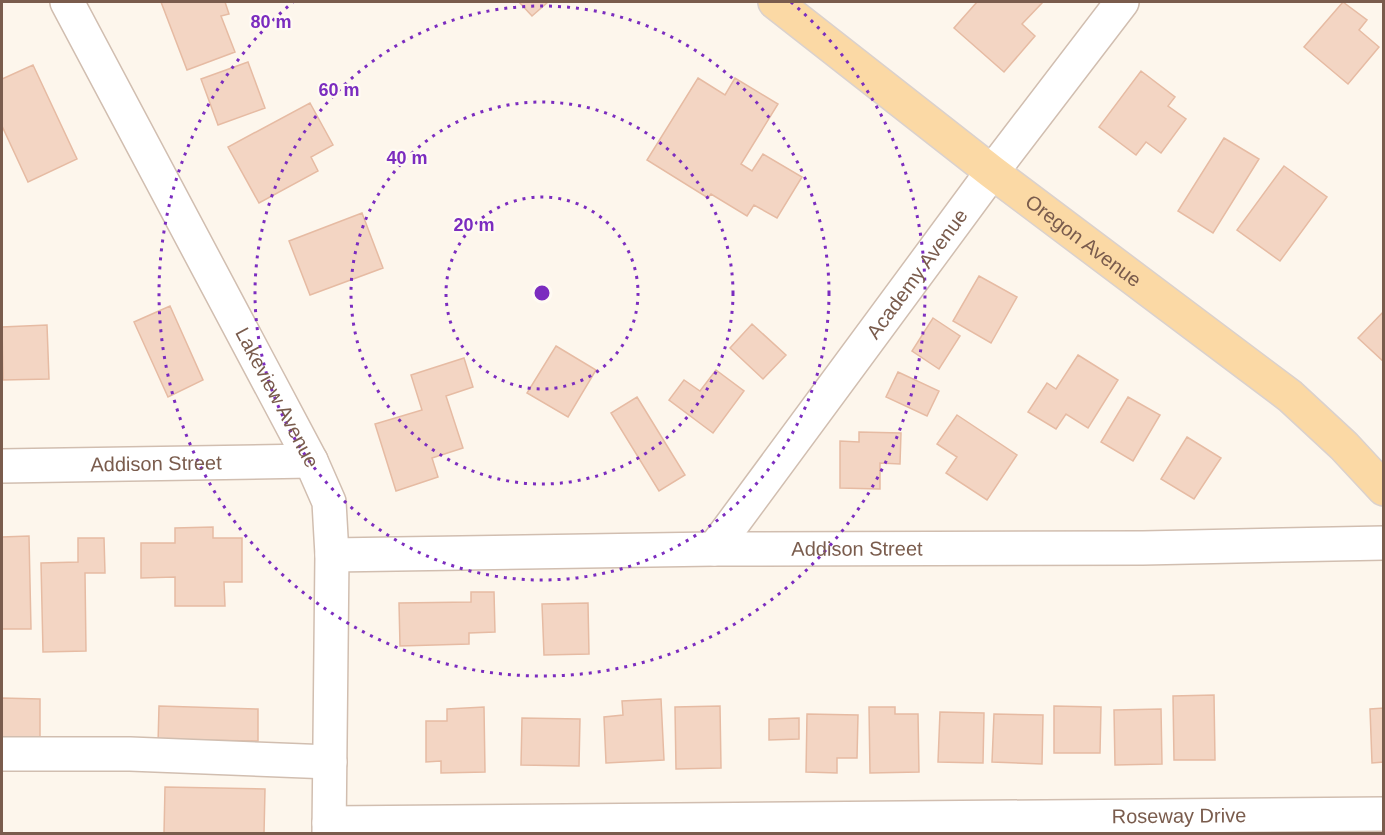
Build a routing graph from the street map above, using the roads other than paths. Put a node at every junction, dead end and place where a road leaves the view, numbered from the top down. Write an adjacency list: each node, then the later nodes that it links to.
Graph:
1 (67, 2): 5 (street, Lakeview Avenue)
2 (775, 2): 4 (main road, Oregon Avenue)
3 (1122, 2): 4 (street, Academy Avenue)
4 (992, 172): 7 (main road, Oregon Avenue); 9 (street, Academy Avenue)
5 (311, 460): 6 (street, Addison Street); 10 (street, Lakeview Avenue)
6 (2, 466)
7 (1383, 489)
8 (1383, 543): 9 (street, Addison Street)
9 (714, 549): 10 (street, Addison Street)
10 (332, 555): 12 (street, Lakeview Avenue)
11 (2, 754): 12 (street)
12 (330, 762): 14 (street, Lakeview Avenue)
13 (1383, 814): 14 (street, Roseway Drive)
14 (329, 828)

